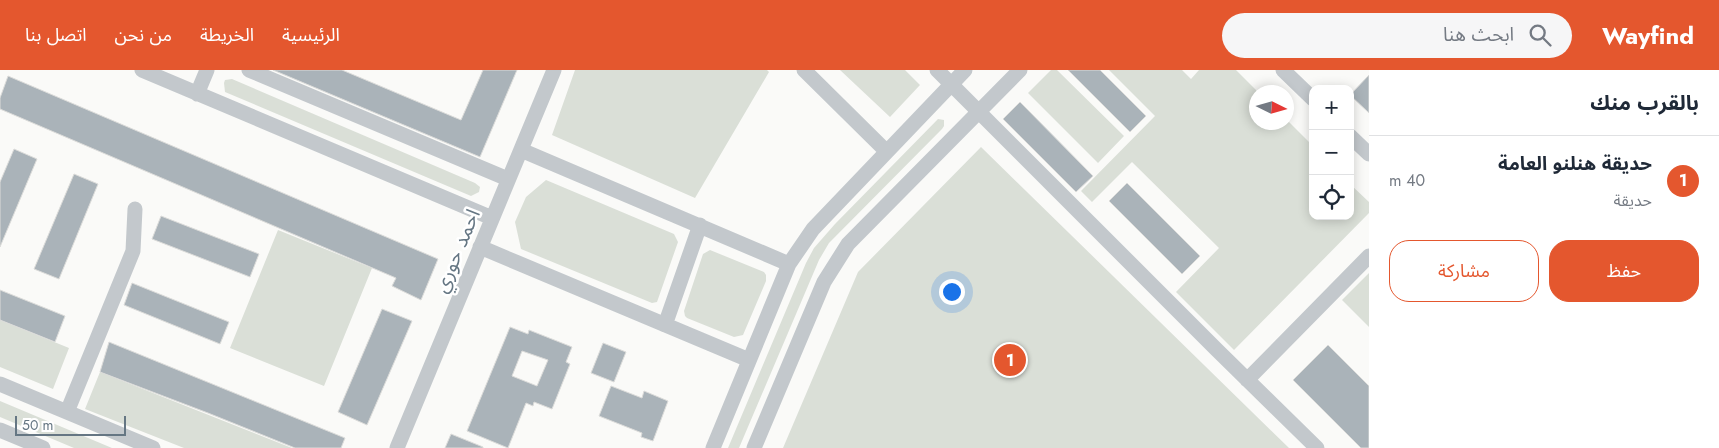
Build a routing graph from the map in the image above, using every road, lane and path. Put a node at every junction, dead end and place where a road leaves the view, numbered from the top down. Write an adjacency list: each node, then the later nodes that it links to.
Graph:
1 (142, 70): 11 (street)
2 (207, 70): 11 (street)
3 (249, 70): 18 (street)
4 (554, 70): 15 (street, احمد حوري)
5 (804, 70): 16 (street)
6 (937, 70): 10 (street)
7 (965, 70): 10 (street)
8 (1020, 70): 13 (street)
9 (1283, 70): 12 (street)
10 (952, 84): 13 (street); 16 (street)
11 (197, 94): 20 (street)
12 (1309, 95)
13 (979, 111): 27 (street); 35 (street)
14 (1354, 140): 17 (street)
15 (521, 150): 18 (street, احمد حوري); 21 (street)
16 (886, 151): 24 (street)
17 (1369, 154)
18 (508, 179): 20 (street, احمد حوري)
19 (135, 209): 29 (street)
20 (492, 218): 22 (street, احمد حوري)
21 (700, 226): 24 (street); 25 (street)
22 (480, 248): 25 (street); 33 (street, احمد حوري)
23 (1369, 256): 27 (street)
24 (789, 264): 26 (street)
25 (665, 324): 26 (street)
26 (749, 360): 34 (street)
27 (1247, 380): 36 (street)
28 (0, 384): 29 (street)
29 (68, 412): 32 (street)
30 (0, 430): 31 (street)
31 (43, 448)
32 (153, 448)
33 (397, 448)
34 (712, 448)
35 (754, 448)
36 (1317, 448)

